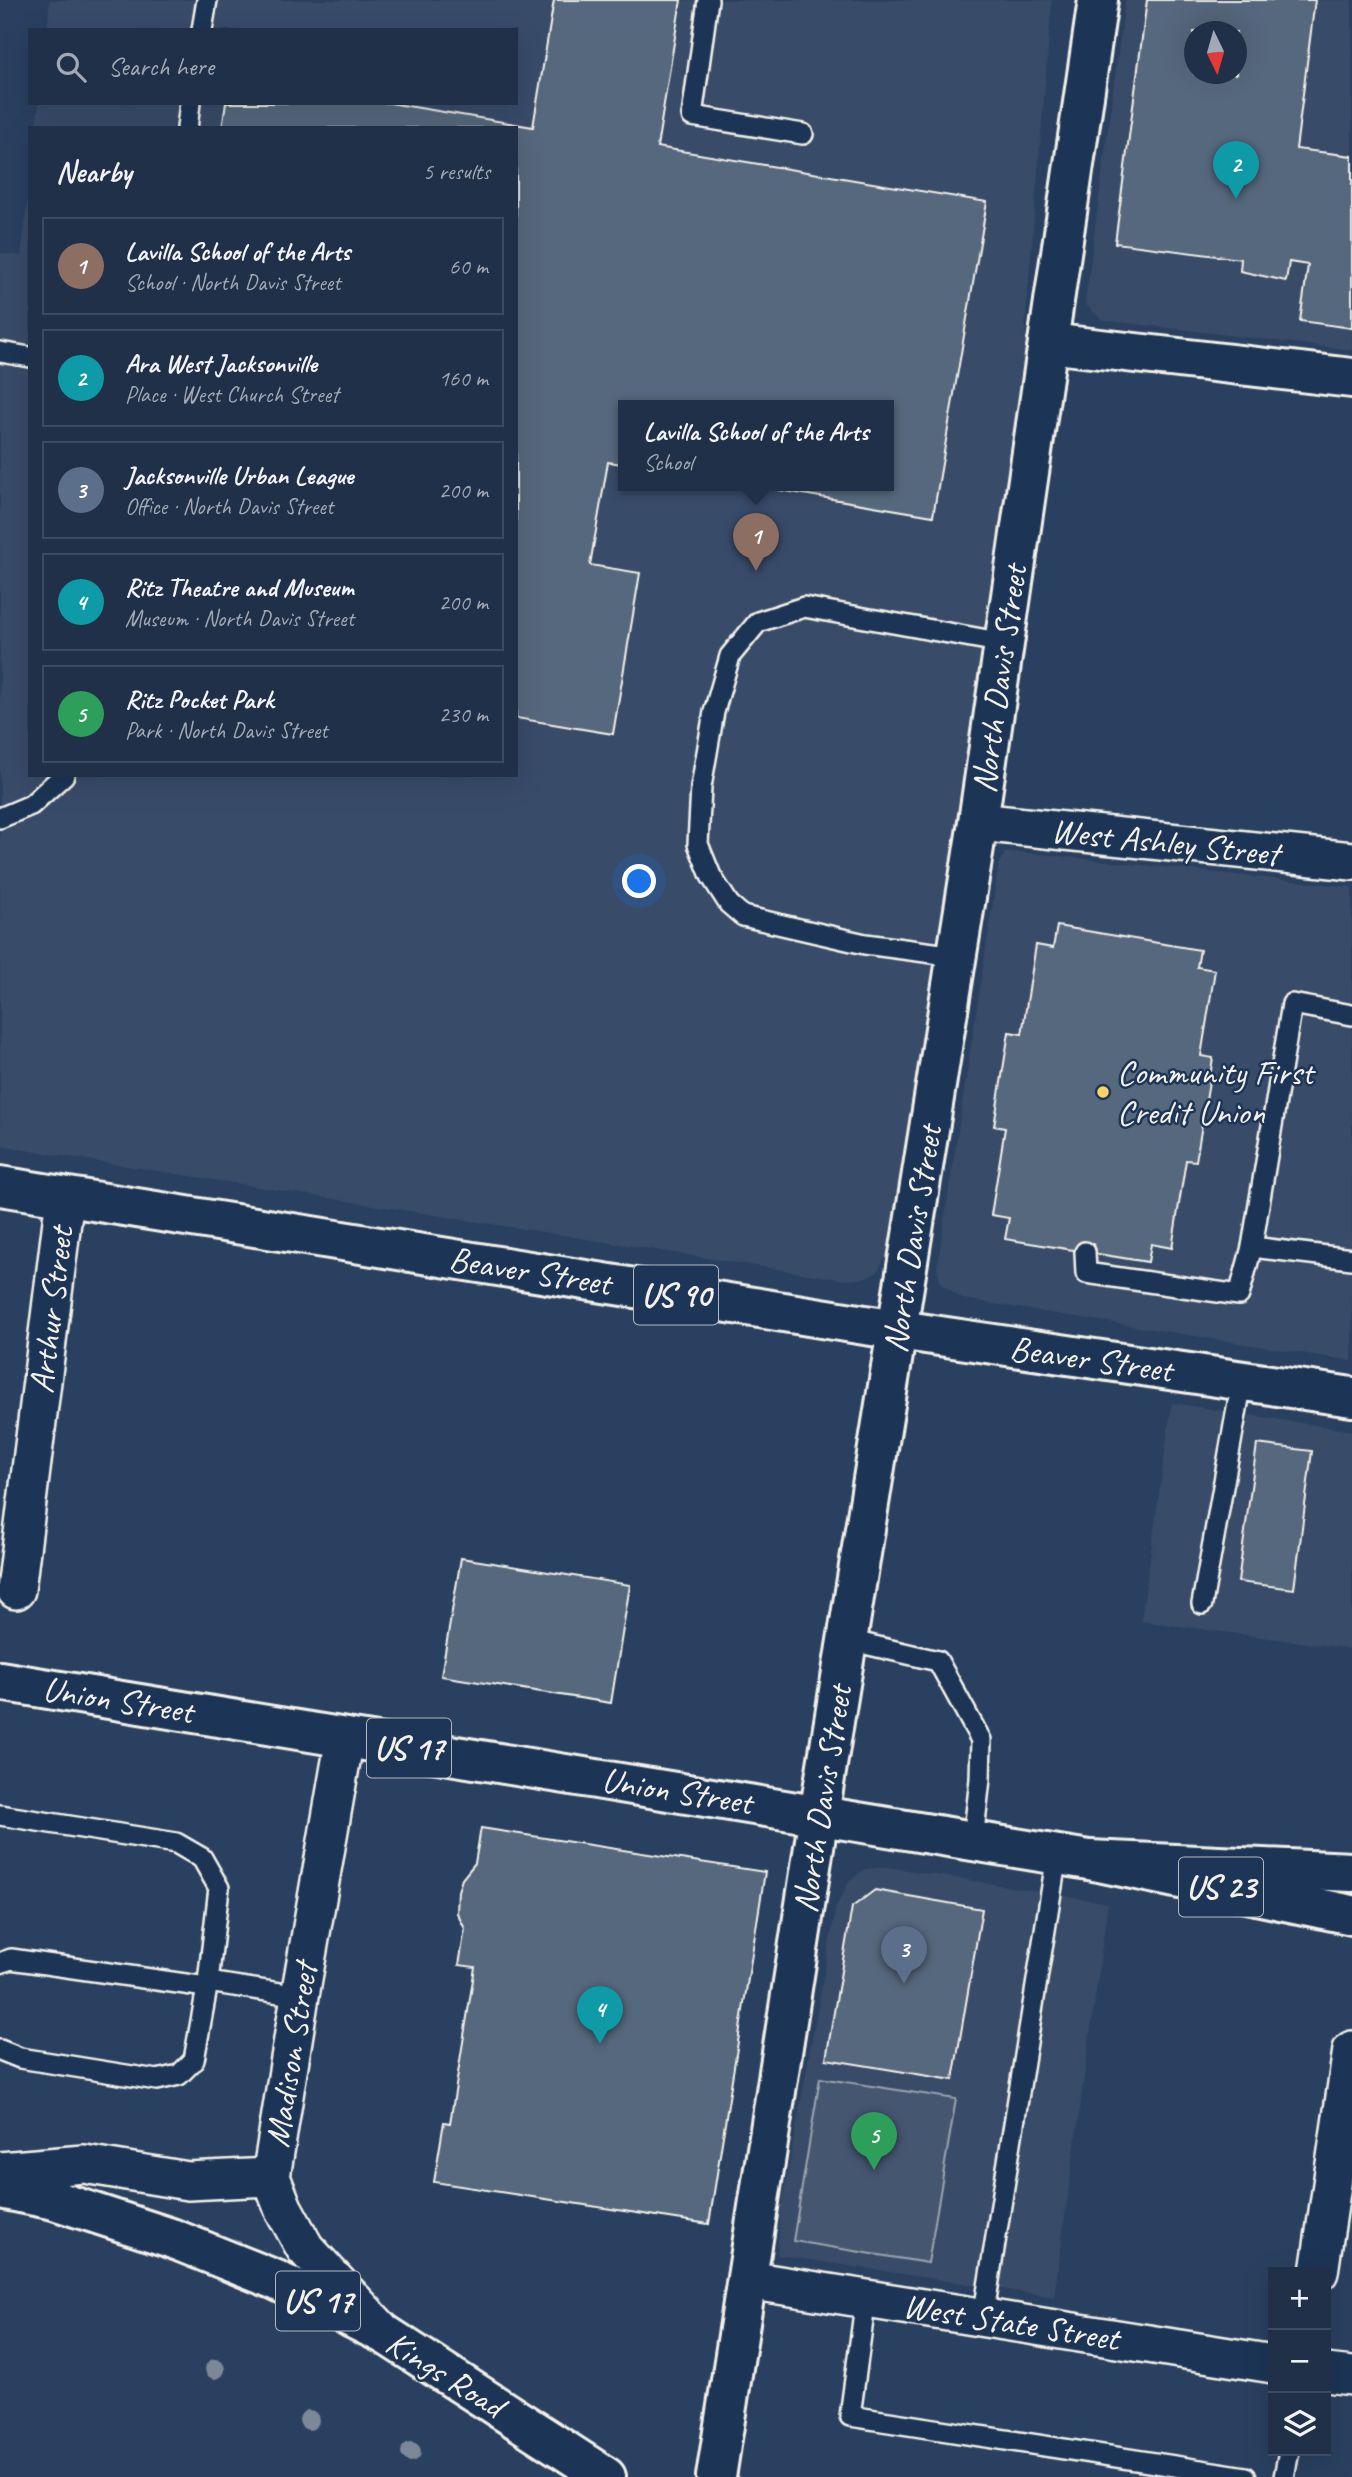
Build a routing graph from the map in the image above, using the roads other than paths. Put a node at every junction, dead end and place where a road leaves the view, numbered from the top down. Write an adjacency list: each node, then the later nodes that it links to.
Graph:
1 (206, 0): 4 (lane)
2 (708, 0): 7 (lane)
3 (1098, 0): 8 (main road, North Davis Street)
4 (202, 28)
5 (190, 105): 6 (lane)
6 (187, 126)
7 (803, 134)
8 (1048, 343): 11 (main road); 12 (main road, North Davis Street)
9 (0, 352): 10 (lane)
10 (28, 357)
11 (1352, 378)
12 (1004, 643): 15 (main road, North Davis Street); 17 (lane)
13 (62, 777): 14 (lane)
14 (0, 818)
15 (978, 822): 16 (street, West Ashley Street); 17 (main road, North Davis Street)
16 (1352, 861)
17 (956, 956): 24 (main road, North Davis Street)
18 (1352, 1015): 21 (lane)
19 (0, 1186): 20 (main road, Beaver Street / US 90)
20 (65, 1197): 24 (main road, Beaver Street / US 90); 27 (street, Arthur Street)
21 (1252, 1247): 22 (lane); 23 (lane)
22 (1086, 1252)
23 (1352, 1259)
24 (897, 1330): 25 (main road, Beaver Street / US 90); 29 (main road, North Davis Street)
25 (1242, 1381): 26 (main road, Beaver Street / US 90); 28 (lane)
26 (1352, 1397)
27 (16, 1590)
28 (1202, 1604)
29 (848, 1640): 33 (main road, North Davis Street); 34 (lane)
30 (0, 1681): 31 (main road, Union Street / US 17)
31 (345, 1738): 33 (main road, Union Street / US 17); 40 (street, Madison Street)
32 (0, 1815): 39 (lane)
33 (819, 1815): 34 (main road, Union Street / US 17); 47 (main road, North Davis Street)
34 (973, 1840): 35 (main road, Union Street / US 17)
35 (1073, 1857): 36 (main road, US 17); 37 (main road, Union Street / US 23); 49 (lane)
36 (1352, 1872)
37 (1352, 1915)
38 (0, 1963): 39 (lane)
39 (207, 1985): 40 (lane); 41 (lane)
40 (300, 1996): 44 (street, Madison Street)
41 (0, 2050)
42 (1352, 2050): 46 (street)
43 (0, 2171): 44 (street)
44 (271, 2177): 50 (street, Madison Street)
45 (0, 2189): 50 (main road, Kings Road / US 17)
46 (1320, 2267)
47 (748, 2280): 48 (street, West State Street); 56 (main road, North Davis Street)
48 (866, 2298): 49 (street, West State Street); 57 (lane)
49 (983, 2318): 51 (street, West State Street)
50 (386, 2335): 55 (main road, Kings Road / US 17)
51 (1268, 2363)
52 (1331, 2374): 53 (street)
53 (1352, 2376)
54 (1288, 2456): 58 (lane)
55 (606, 2477)
56 (716, 2477)
57 (1246, 2477)
58 (1284, 2477)

